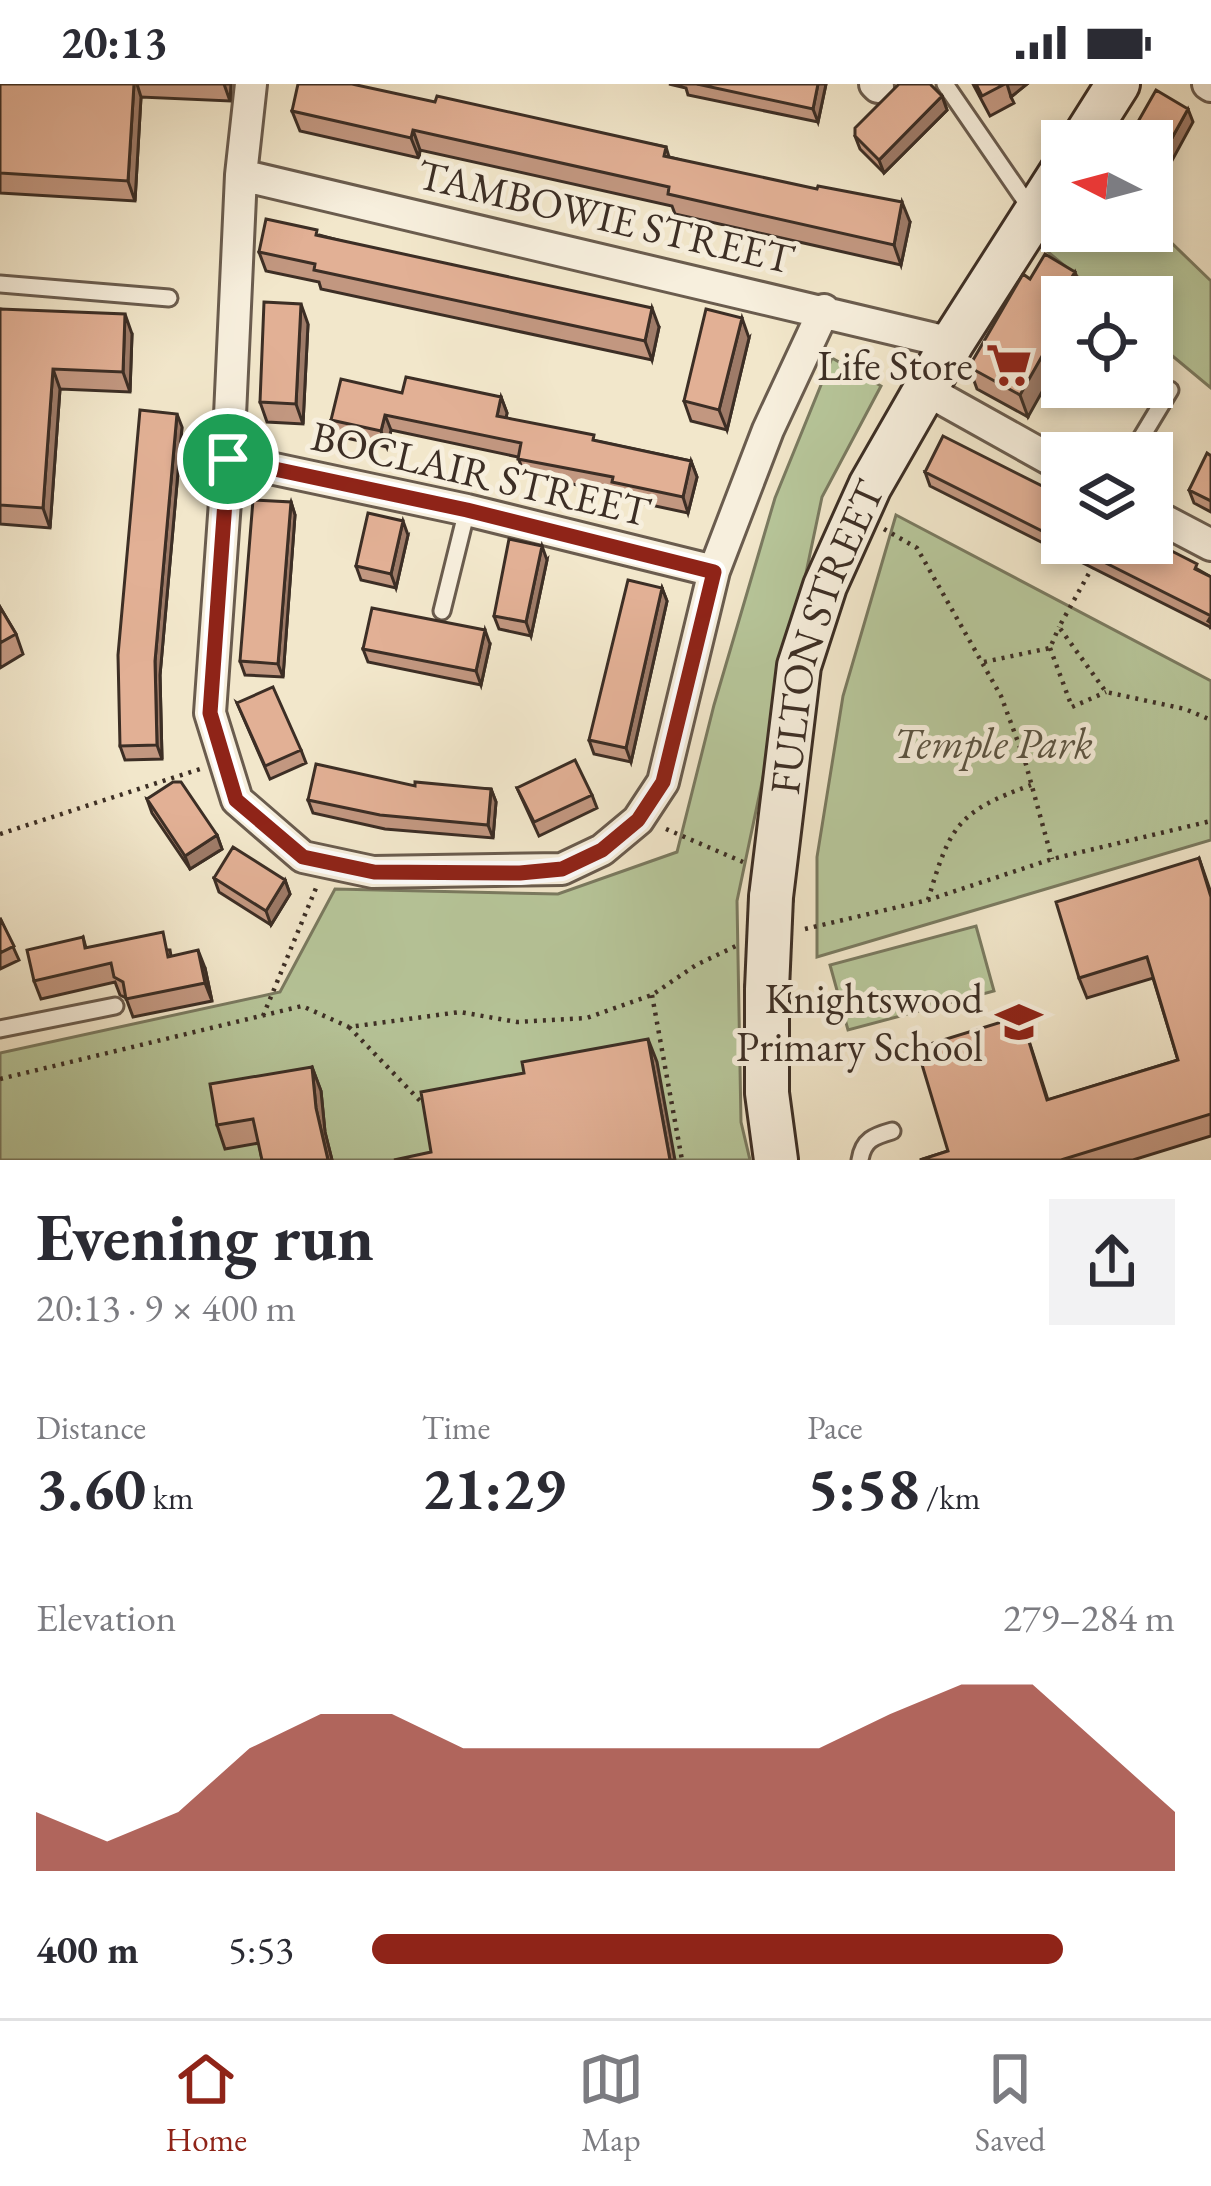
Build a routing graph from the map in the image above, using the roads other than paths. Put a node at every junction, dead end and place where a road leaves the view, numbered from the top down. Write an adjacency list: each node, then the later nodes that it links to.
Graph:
1 (251, 84): 5 (street)
2 (945, 84): 7 (lane)
3 (1118, 84): 4 (street)
4 (1095, 120)
5 (241, 175): 10 (street, TAMBOWIE STREET); 14 (street)
6 (1041, 203): 7 (street, FULTON STREET)
7 (1034, 214): 11 (street, FULTON STREET)
8 (0, 284): 9 (lane)
9 (169, 298)
10 (824, 310): 11 (street, TAMBOWIE STREET); 18 (street)
11 (952, 343): 12 (street, FULTON STREET)
12 (926, 390): 13 (street); 23 (street, FULTON STREET, bridge)
13 (1041, 454)
14 (228, 459): 15 (street, BOCLAIR STREET); 18 (street)
15 (467, 510): 18 (street, BOCLAIR STREET); 19 (lane)
16 (1173, 525): 17 (street)
17 (1211, 544)
18 (714, 572)
19 (442, 611)
20 (115, 1006): 21 (lane)
21 (0, 1029)
22 (892, 1131): 24 (lane)
23 (776, 1160)
24 (860, 1160)

